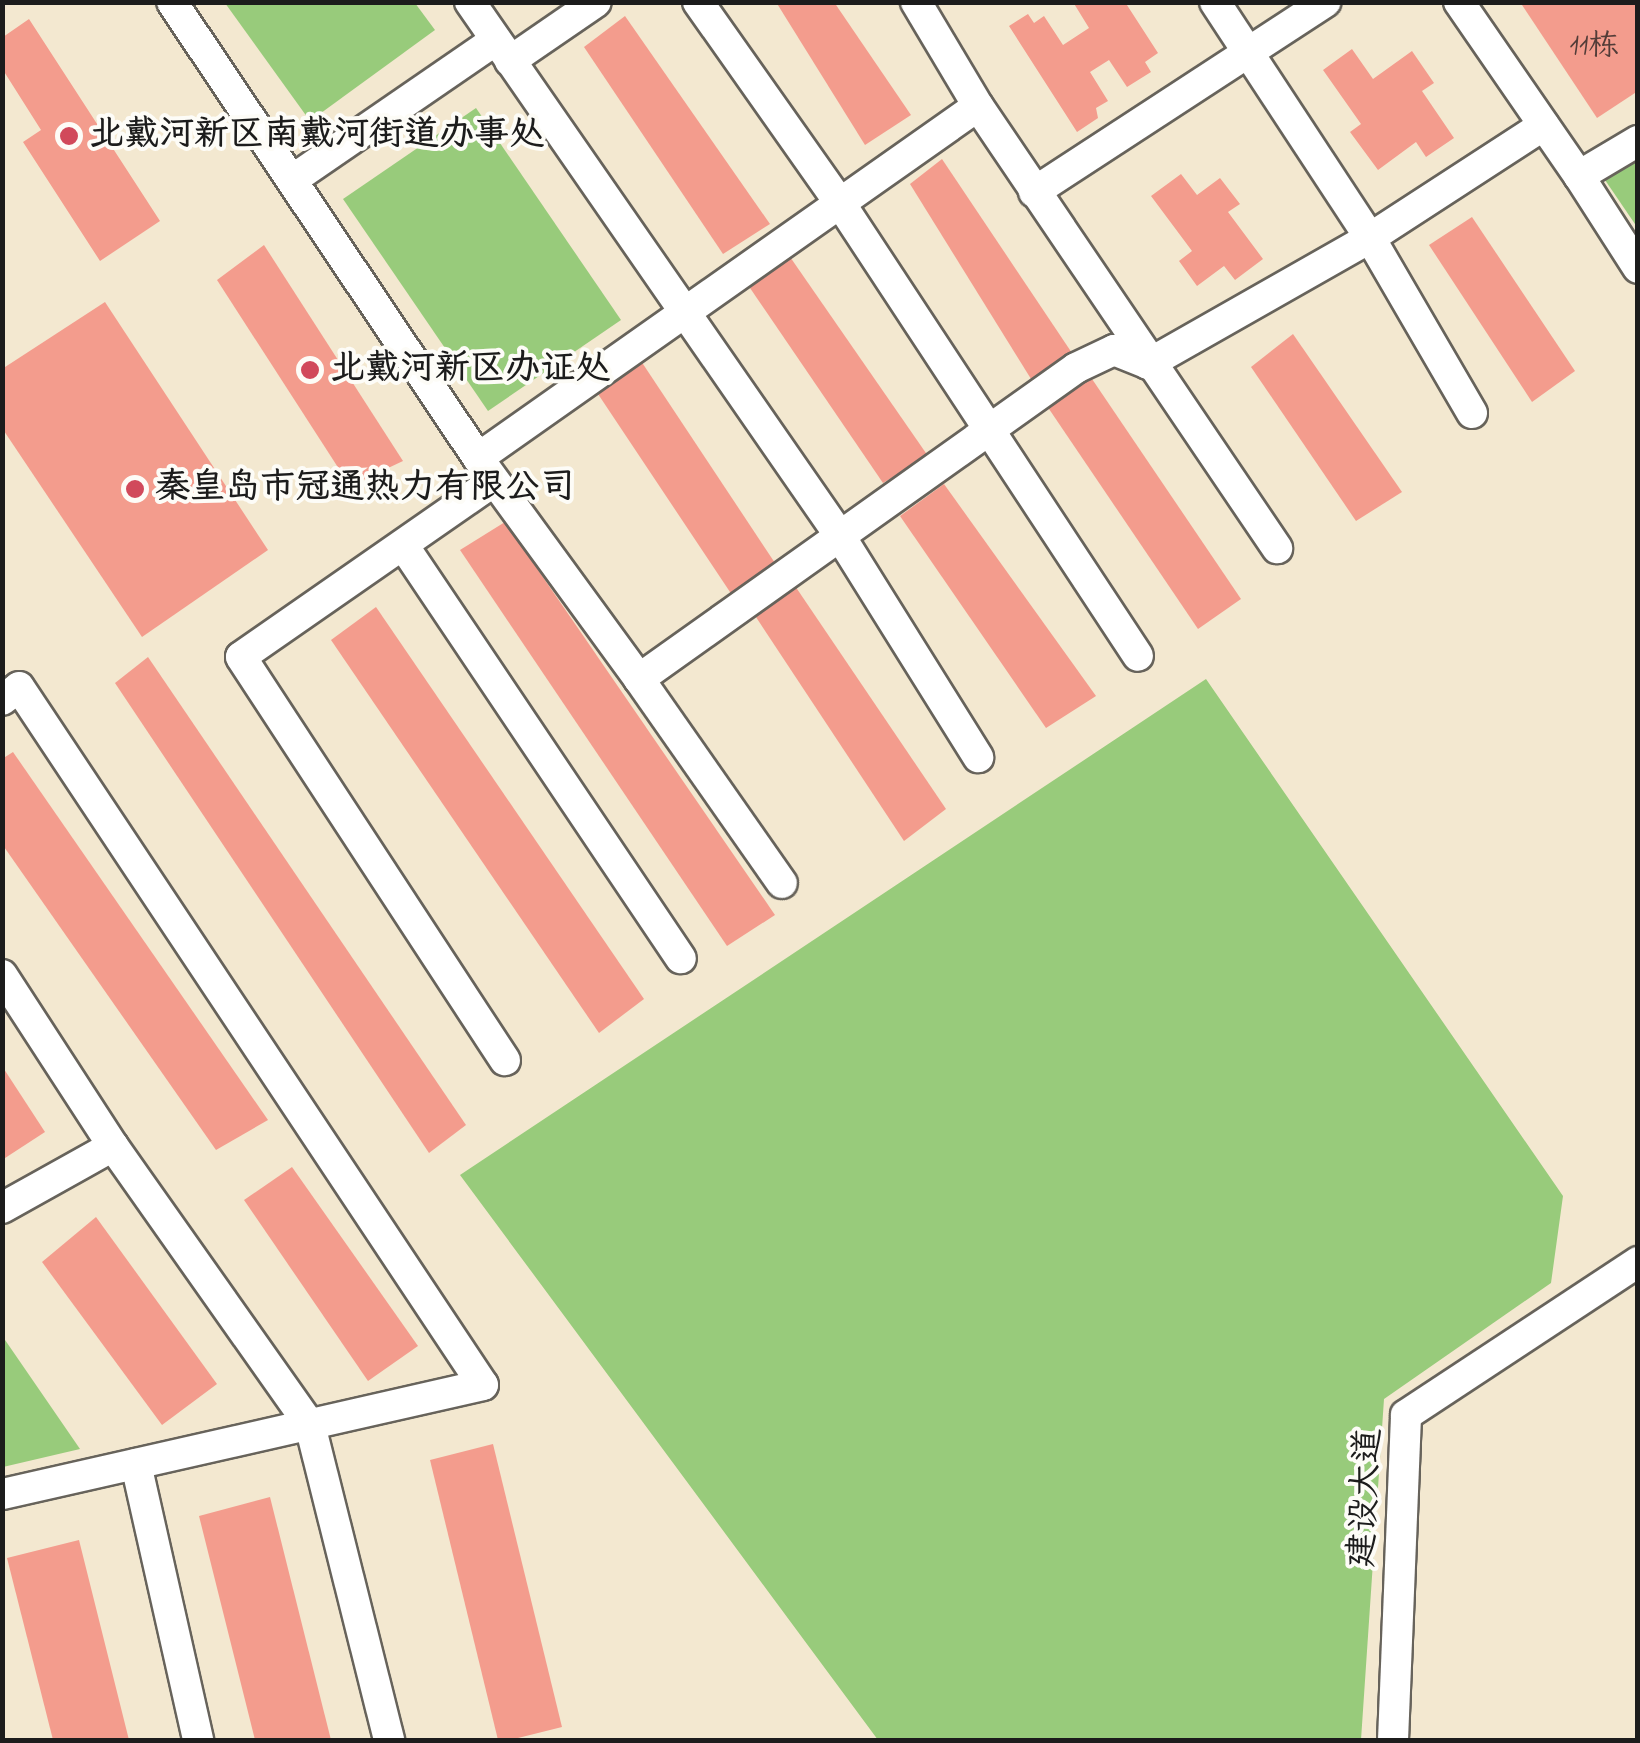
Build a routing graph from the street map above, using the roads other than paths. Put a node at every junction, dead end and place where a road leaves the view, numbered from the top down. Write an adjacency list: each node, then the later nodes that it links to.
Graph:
1 (172, 2): 15 (street)
2 (470, 2): 9 (street)
3 (596, 2): 9 (street)
4 (698, 2): 17 (street)
5 (1215, 2): 10 (street)
6 (1324, 2): 10 (street)
7 (1458, 2): 12 (street)
8 (918, 3): 11 (street)
9 (503, 50): 15 (street); 20 (street)
10 (1250, 55): 16 (street); 18 (street)
11 (978, 106): 16 (street); 17 (street)
12 (1544, 125): 14 (street); 18 (street)
13 (1638, 141): 14 (street)
14 (1579, 176): 19 (street)
15 (292, 180): 24 (street)
16 (1034, 192): 21 (street)
17 (840, 204): 20 (street); 23 (street)
18 (1370, 238): 21 (street); 22 (street)
19 (1638, 268)
20 (684, 314): 24 (street); 25 (street)
21 (1148, 364): 23 (street); 27 (street)
22 (1472, 413)
23 (989, 428): 25 (street); 28 (street)
24 (486, 469): 26 (street); 29 (street)
25 (840, 536): 29 (street); 31 (street)
26 (402, 544): 33 (street); 35 (street)
27 (1276, 548)
28 (1138, 656)
29 (639, 679): 32 (street)
30 (2, 700): 39 (street)
31 (978, 757)
32 (782, 883)
33 (682, 958)
34 (2, 975): 36 (street)
35 (504, 1060)
36 (113, 1146): 37 (street); 39 (street)
37 (2, 1208)
38 (1638, 1262): 44 (street, 建设大道)
39 (310, 1424): 40 (street); 43 (street)
40 (136, 1464): 41 (street); 42 (street)
41 (2, 1494)
42 (198, 1740)
43 (388, 1740)
44 (1393, 1740)

